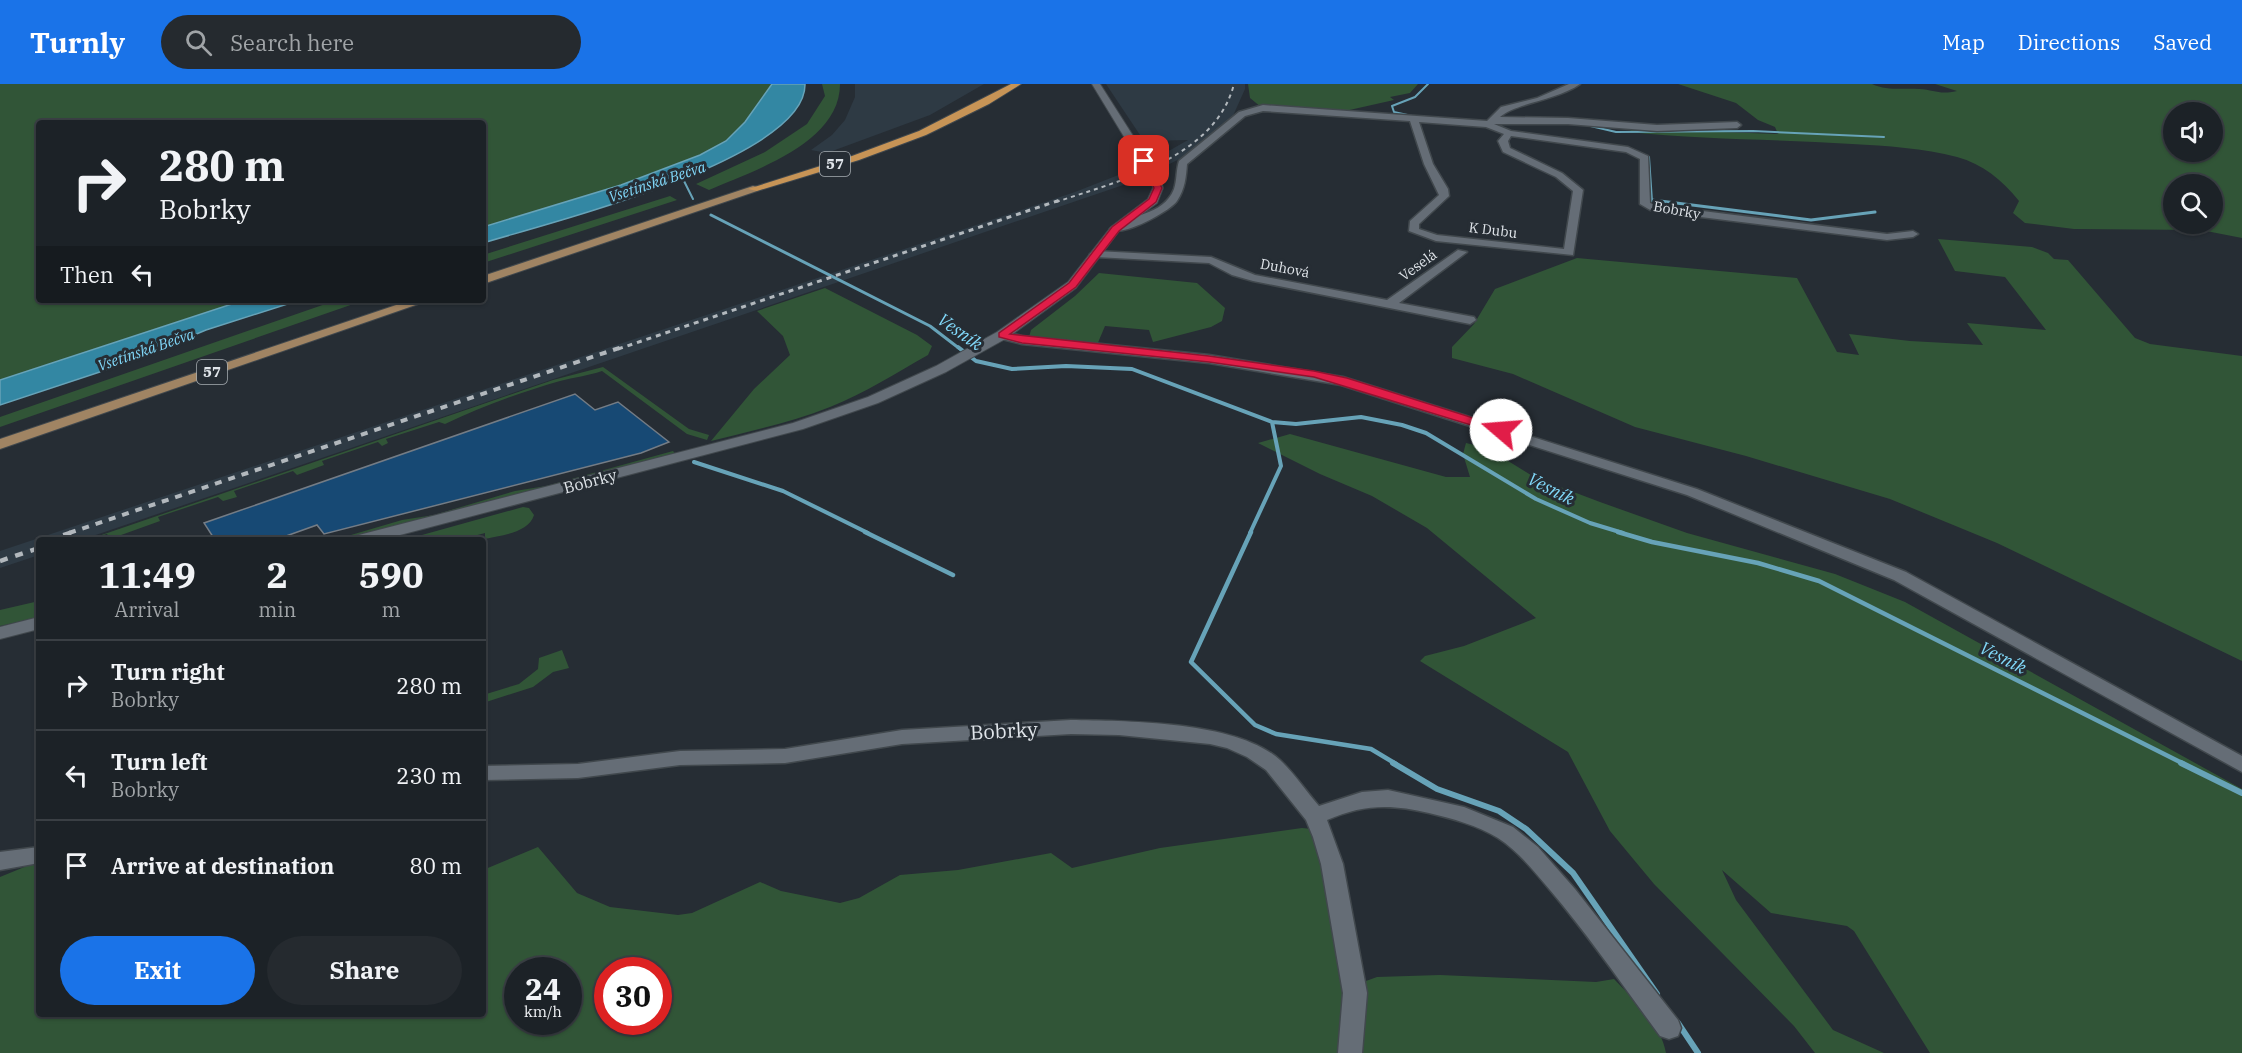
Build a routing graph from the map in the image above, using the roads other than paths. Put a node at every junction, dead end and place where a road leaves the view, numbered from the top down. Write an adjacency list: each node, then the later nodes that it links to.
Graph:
1 (1001, 84): 11 (highway, 57)
2 (1017, 84): 6 (highway, 57)
3 (1024, 84): 6 (highway)
4 (1096, 84): 12 (street, Bobrky, bridge)
5 (1576, 84): 8 (street)
6 (969, 112): 11 (highway, 57)
7 (1413, 119): 8 (street, Bobrky); 10 (street, K Dubu); 12 (street, Bobrky)
8 (1491, 122): 9 (street, Bobrky); 10 (street, Bobrky)
9 (1737, 125)
10 (1509, 133): 13 (street, Bobrky)
11 (753, 189): 16 (main road, 57)
12 (1116, 229): 15 (street, Bobrky)
13 (1913, 234)
14 (1462, 252): 18 (street, Veselá)
15 (1096, 254): 18 (street, Duhová); 20 (street, Bobrky)
16 (486, 279)
17 (415, 303): 21 (main road, 57)
18 (1391, 303): 19 (street, Duhová)
19 (1470, 320)
20 (1002, 335): 22 (street, Bobrky); 25 (street)
21 (0, 444)
22 (372, 537)
23 (36, 623): 24 (street)
24 (0, 633)
25 (2242, 765)
26 (486, 773): 27 (street, Bobrky)
27 (1315, 816): 30 (street); 31 (street, Bobrky)
28 (36, 855): 29 (street)
29 (0, 861)
30 (1669, 1028)
31 (1350, 1053)

